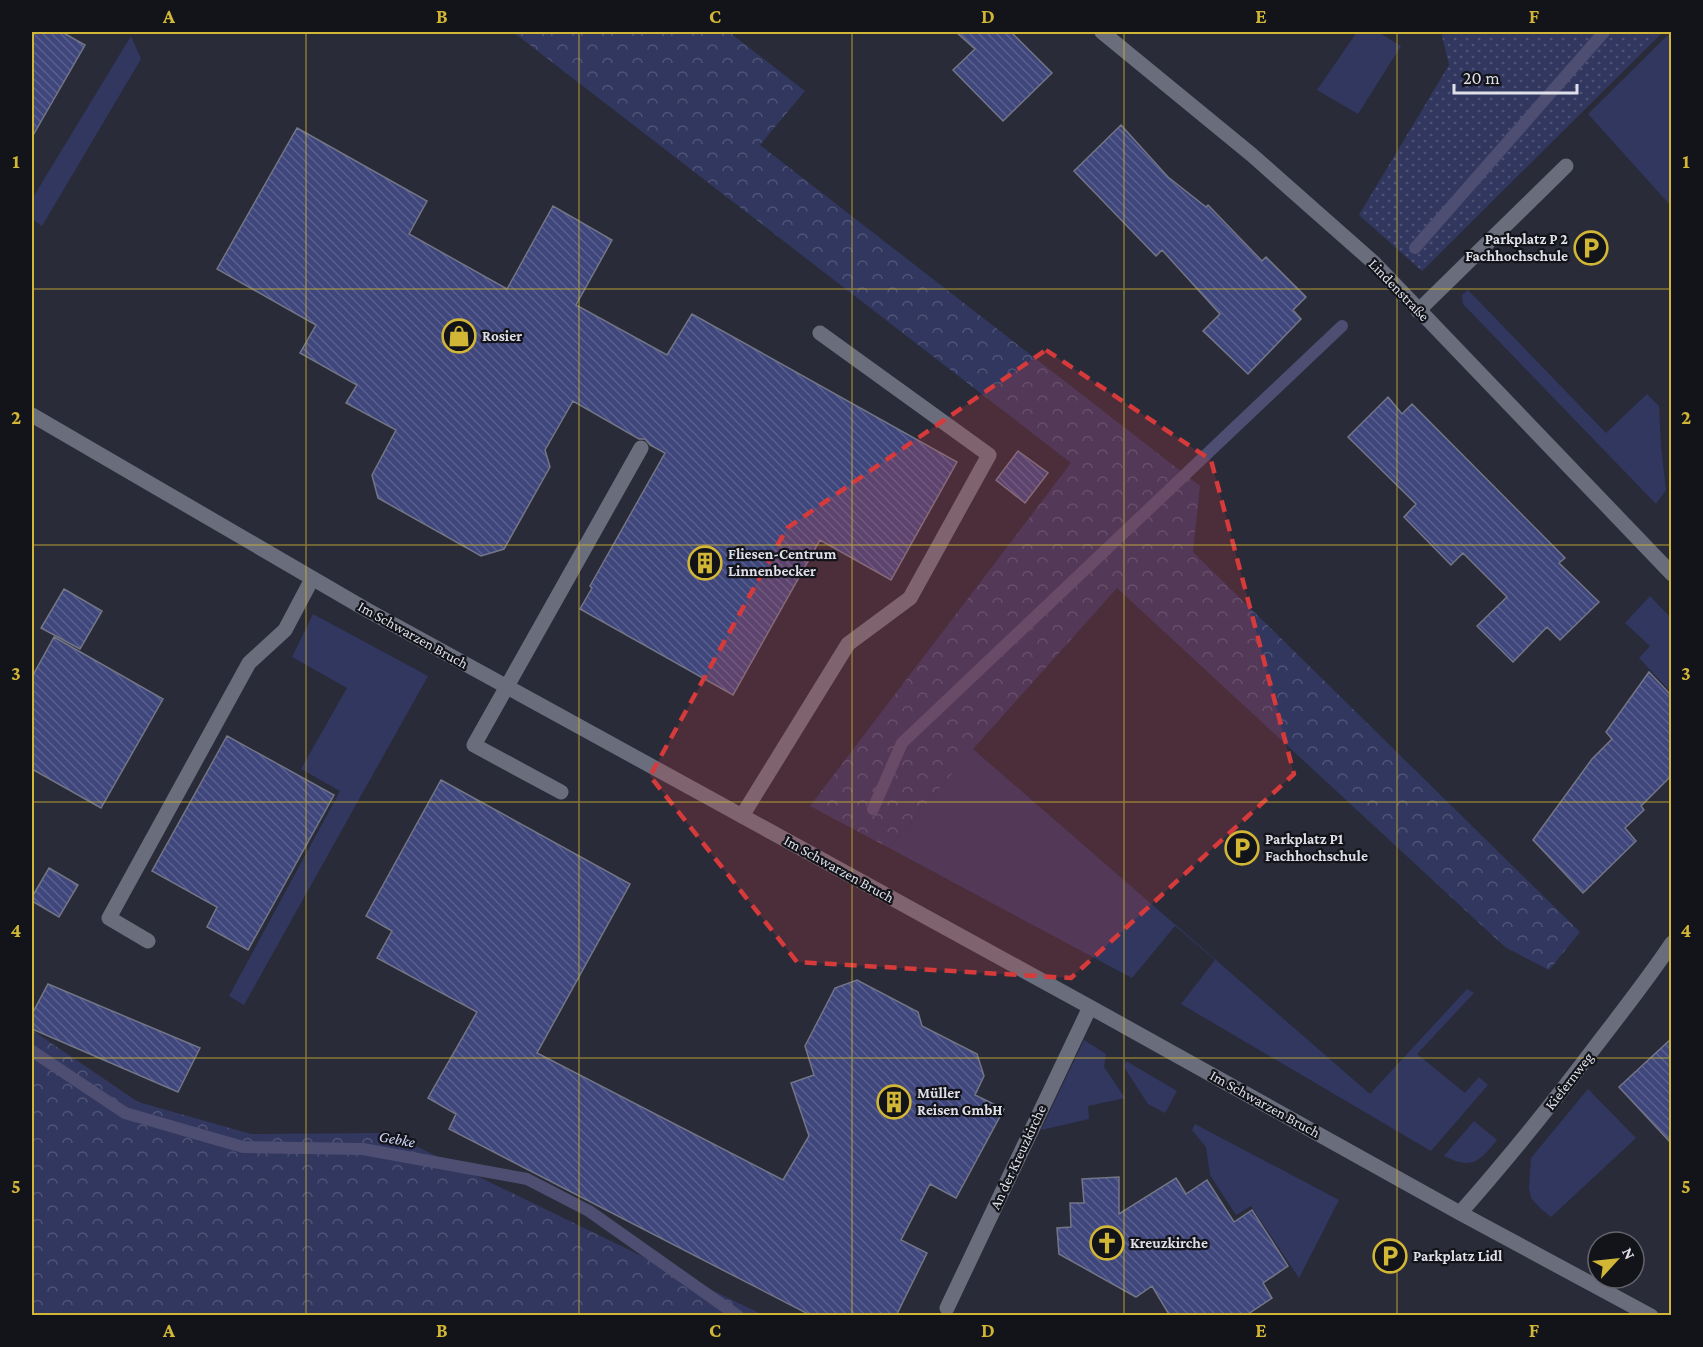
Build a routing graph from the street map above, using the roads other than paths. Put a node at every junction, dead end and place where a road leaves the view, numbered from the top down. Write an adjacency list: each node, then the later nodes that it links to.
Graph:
1 (1102, 32): 3 (street, Lindenstraße)
2 (1566, 166): 3 (street)
3 (1419, 312): 7 (street, Lindenstraße)
4 (820, 333): 11 (street)
5 (32, 415): 8 (street, Im Schwarzen Bruch)
6 (641, 448): 9 (street)
7 (1671, 574)
8 (312, 579): 9 (street, Im Schwarzen Bruch); 12 (street)
9 (507, 687): 10 (street); 11 (street, Im Schwarzen Bruch)
10 (561, 792)
11 (742, 816): 14 (street, Im Schwarzen Bruch)
12 (148, 940)
13 (1671, 944): 15 (street, Kiefernweg)
14 (1090, 1007): 15 (street, Im Schwarzen Bruch); 16 (street, An der Kreuzkirche)
15 (1460, 1213): 17 (street, Im Schwarzen Bruch)
16 (947, 1308)
17 (1651, 1316)

